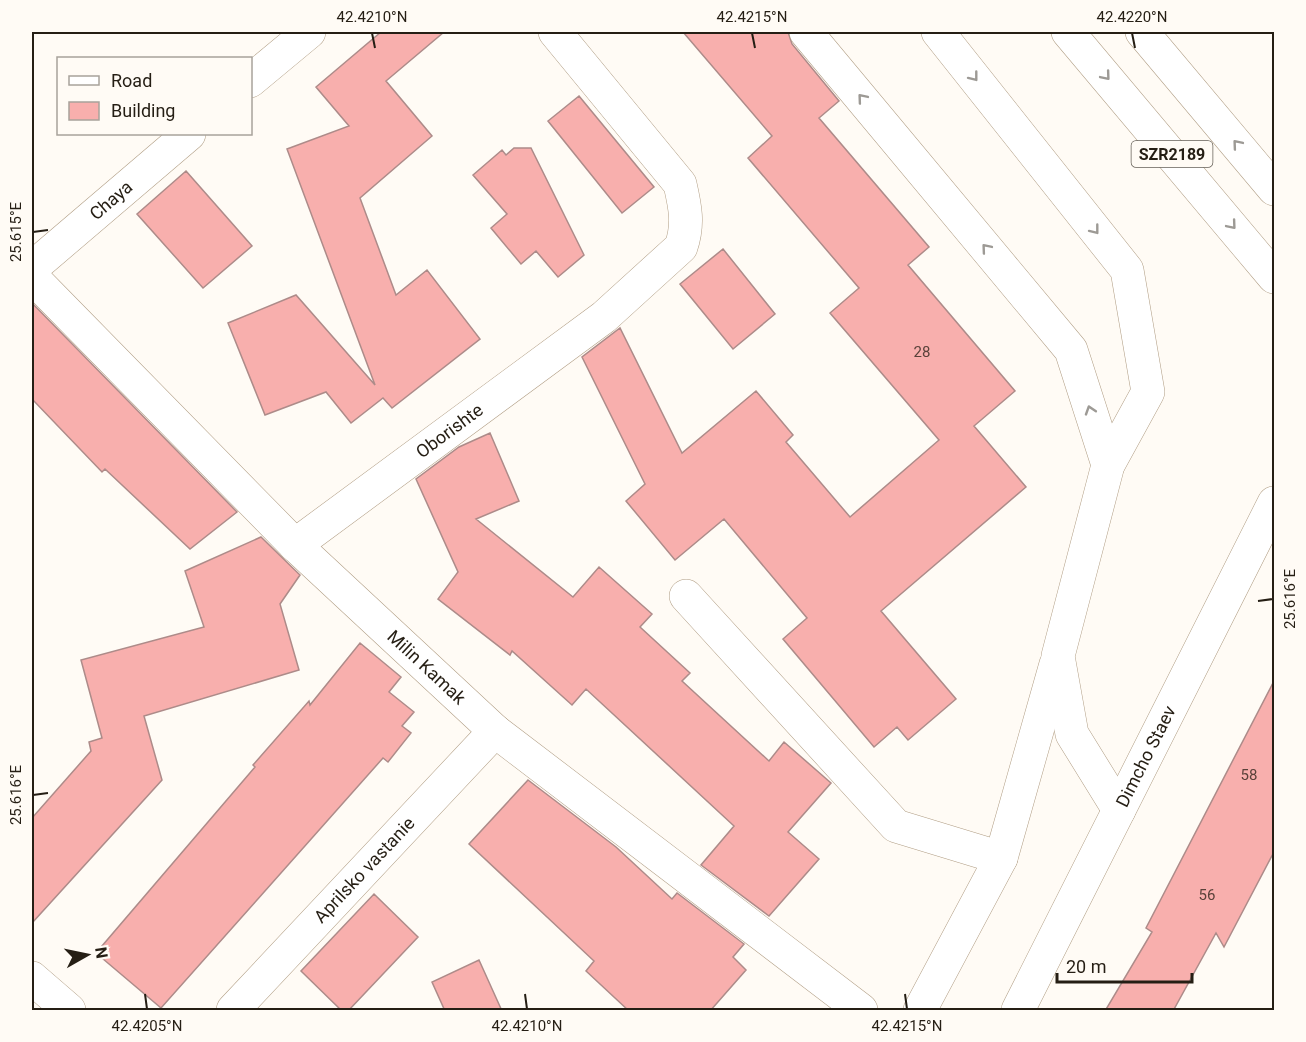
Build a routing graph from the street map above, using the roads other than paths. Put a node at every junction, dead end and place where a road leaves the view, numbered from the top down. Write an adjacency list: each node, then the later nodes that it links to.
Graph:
1 (309, 32): 7 (street)
2 (555, 32): 15 (street, Oborishte)
3 (806, 32): 13 (street, one-way to 3)
4 (938, 32): 13 (street, one-way to 13)
5 (1068, 32): 12 (street, SZR2189, one-way to 12)
6 (1143, 32): 9 (street, SZR2189, one-way to 6)
7 (252, 79)
8 (188, 135): 10 (street, Chaya)
9 (1275, 189)
10 (32, 268)
11 (32, 277): 15 (street, Milin Kamak)
12 (1275, 277)
13 (1108, 465): 17 (street)
14 (1275, 503): 19 (street, Dimcho Staev)
15 (295, 544): 18 (street, Milin Kamak)
16 (686, 596): 20 (street)
17 (1058, 656): 19 (street); 20 (street)
18 (495, 731): 23 (street, Aprilsko vastanie); 24 (street, Milin Kamak)
19 (1119, 810): 26 (street, Dimcho Staev)
20 (1001, 858): 25 (street)
21 (32, 978): 22 (street)
22 (69, 1011)
23 (233, 1011)
24 (861, 1011)
25 (920, 1011)
26 (1018, 1011)

